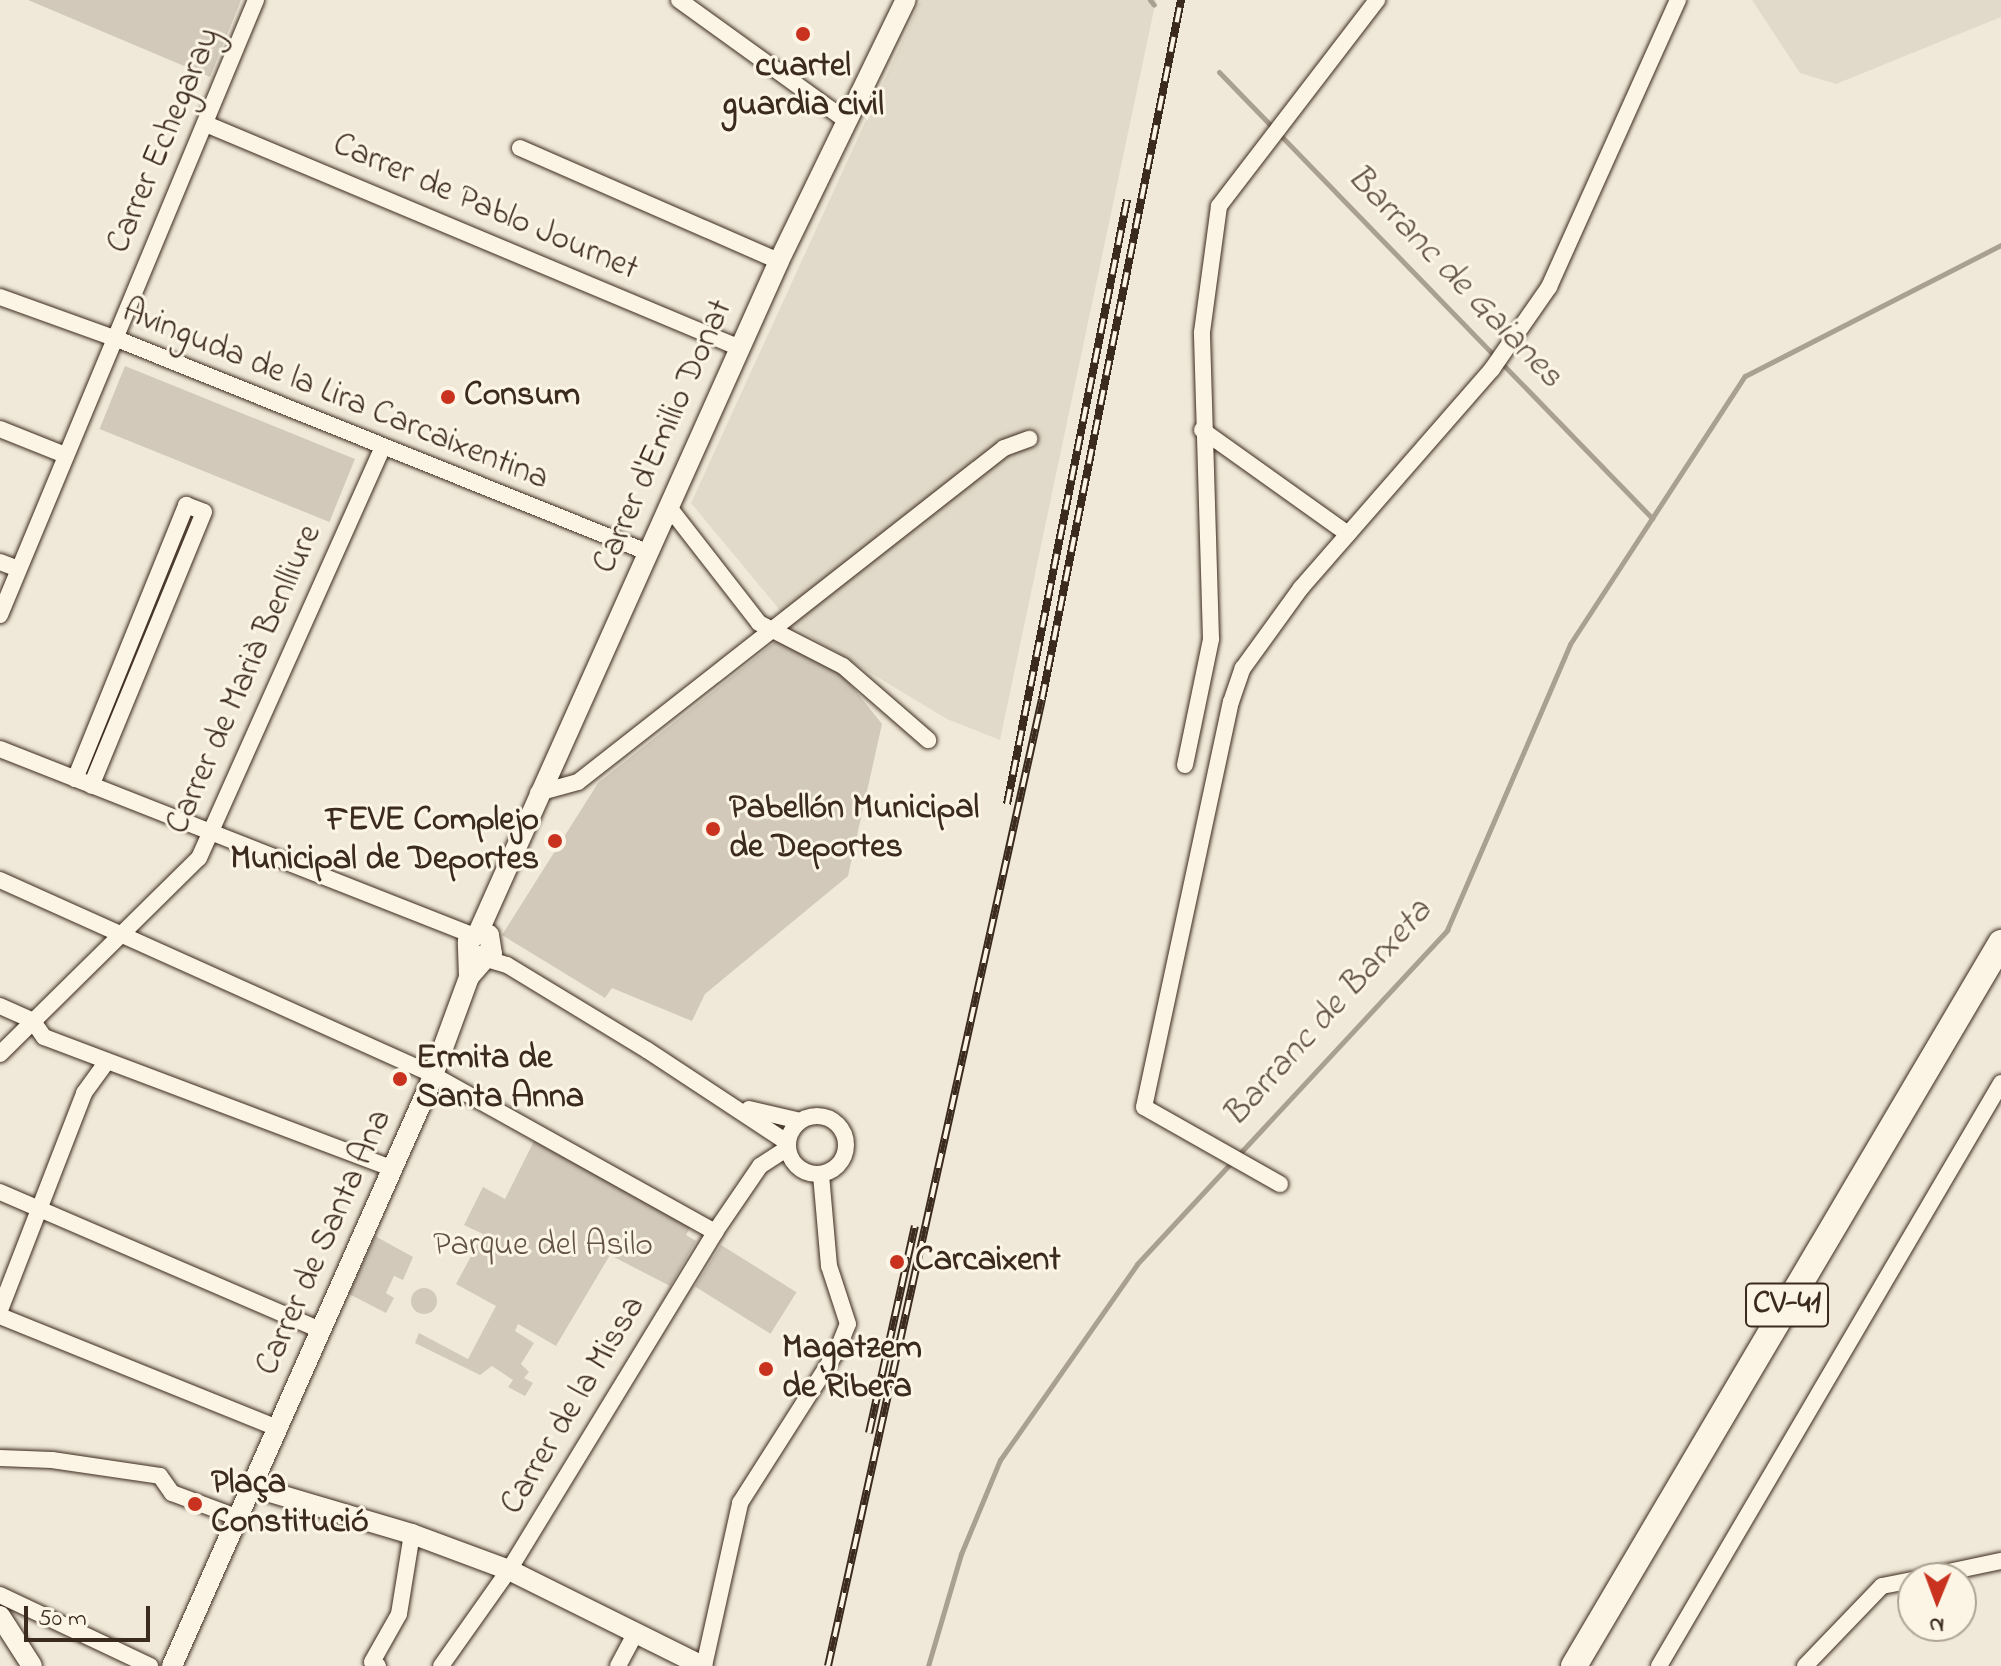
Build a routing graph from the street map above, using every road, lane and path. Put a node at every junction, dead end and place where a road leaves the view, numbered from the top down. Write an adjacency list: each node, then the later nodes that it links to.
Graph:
1 (256, 0): 7 (street, Carrer Echegaray)
2 (679, 0): 6 (street)
3 (906, 0): 6 (street, Carrer d'Emilio Donat)
4 (1377, 0): 14 (street)
5 (1678, 0): 19 (street)
6 (848, 122): 9 (street, Carrer d'Emilio Donat)
7 (206, 124): 11 (street, Carrer Echegaray); 12 (street, Carrer de Pablo Journet)
8 (520, 148): 9 (street)
9 (779, 261): 12 (street, Carrer d'Emilio Donat)
10 (0, 297): 11 (street, Avinguda de la Lira Carcaixentina)
11 (115, 339): 16 (street, Avinguda de la Lira Carcaixentina); 17 (street, Carrer Echegaray)
12 (740, 348): 18 (street, Carrer d'Emilio Donat)
13 (0, 429): 17 (street)
14 (1202, 430): 19 (street); 27 (street)
15 (1029, 439): 24 (street)
16 (383, 447): 20 (street, Avinguda de la Lira Carcaixentina); 31 (street, Carrer de Marià Benlliure)
17 (65, 455): 22 (street, Carrer Echegaray)
18 (668, 506): 20 (street, Carrer d'Emilio Donat); 24 (street)
19 (1348, 534): 47 (street)
20 (647, 552): 30 (street, Carrer d'Emilio Donat)
21 (0, 562): 22 (street)
22 (18, 569): 23 (street, Carrer Echegaray)
23 (0, 615)
24 (772, 628): 25 (street); 30 (street)
25 (928, 740)
26 (0, 749): 28 (street)
27 (1185, 765)
28 (75, 779): 29 (street); 29 (street)
29 (91, 786): 31 (street)
30 (538, 793): 35 (street, Carrer d'Emilio Donat)
31 (209, 831): 33 (street, Carrer de Marià Benlliure); 35 (street)
32 (0, 880): 33 (street)
33 (124, 936): 37 (street, Carrer de Marià Benlliure); 40 (street)
34 (2001, 943): 73 (main road, CV-41)
35 (480, 946): 40 (street, Carrer de Santa Ana); 42 (street)
36 (0, 1006): 37 (street)
37 (32, 1020): 38 (street, Carrer de Marià Benlliure); 39 (street)
38 (0, 1054)
39 (107, 1061): 45 (street); 49 (street)
40 (433, 1075): 45 (street, Carrer de Santa Ana); 50 (street)
41 (2001, 1083): 74 (street)
42 (722, 1097): 43 (street); 44 (street)
43 (800, 1121): 44 (street); 46 (street)
44 (788, 1145): 46 (street); 50 (street, Carrer de la Missa)
45 (393, 1169): 53 (street, Carrer de Santa Ana)
46 (821, 1174): 72 (street)
47 (1280, 1184)
48 (0, 1192): 49 (street)
49 (37, 1209): 51 (street); 53 (street)
50 (715, 1232): 61 (street, Carrer de la Missa)
51 (0, 1310)
52 (0, 1316): 54 (street)
53 (321, 1330): 54 (street, Carrer de Santa Ana)
54 (279, 1429): 56 (street, Carrer de Santa Ana)
55 (0, 1458): 57 (street)
56 (253, 1487): 57 (street, Carrer de Santa Ana); 58 (street)
57 (239, 1518): 69 (street, Carrer de Santa Ana)
58 (412, 1534): 61 (street); 66 (street)
59 (2001, 1561): 60 (street)
60 (1977, 1566)
61 (509, 1570): 65 (street); 70 (street, Carrer de la Missa)
62 (1897, 1583): 75 (street)
63 (0, 1595): 68 (street)
64 (0, 1616): 67 (street)
65 (636, 1632): 71 (street); 72 (street)
66 (375, 1664)
67 (32, 1666)
68 (150, 1666)
69 (172, 1666)
70 (441, 1666)
71 (618, 1666)
72 (703, 1666)
73 (1574, 1666)
74 (1659, 1666)
75 (1805, 1666)

